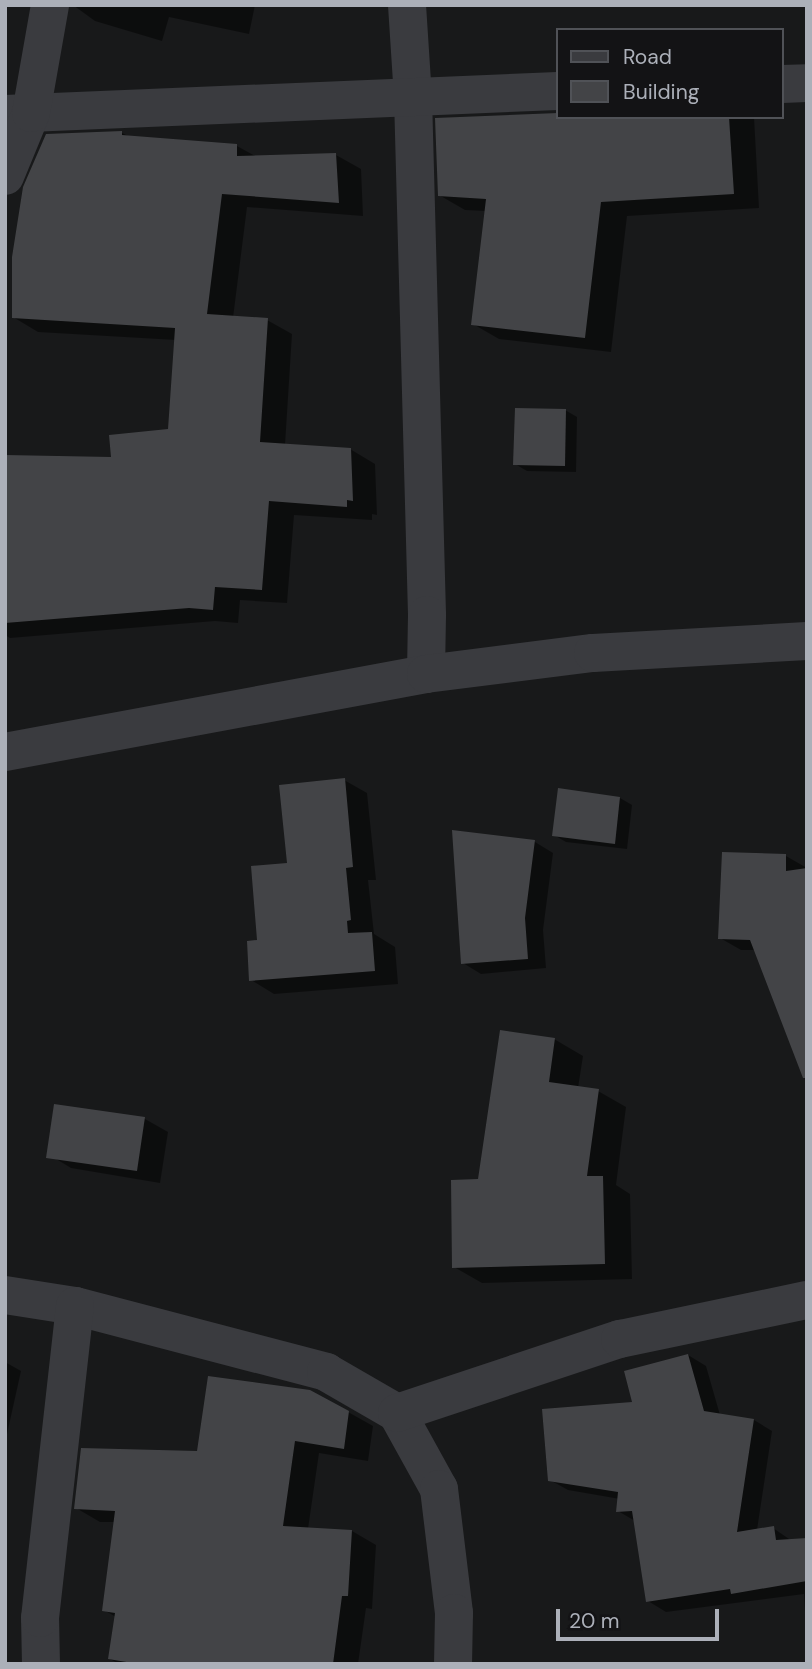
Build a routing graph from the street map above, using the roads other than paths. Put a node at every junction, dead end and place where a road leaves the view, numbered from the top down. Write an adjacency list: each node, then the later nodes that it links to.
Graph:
1 (50, 5): 7 (street)
2 (407, 5): 6 (street)
3 (807, 83): 4 (street)
4 (784, 84)
5 (556, 92): 6 (street)
6 (413, 97): 7 (street); 10 (street)
7 (18, 114): 8 (street)
8 (5, 176)
9 (807, 641): 10 (street)
10 (426, 674): 11 (street)
11 (5, 751)
12 (5, 1295): 14 (street)
13 (807, 1300): 15 (street)
14 (75, 1306): 15 (street); 16 (street)
15 (397, 1413): 17 (street)
16 (41, 1664)
17 (453, 1664)

